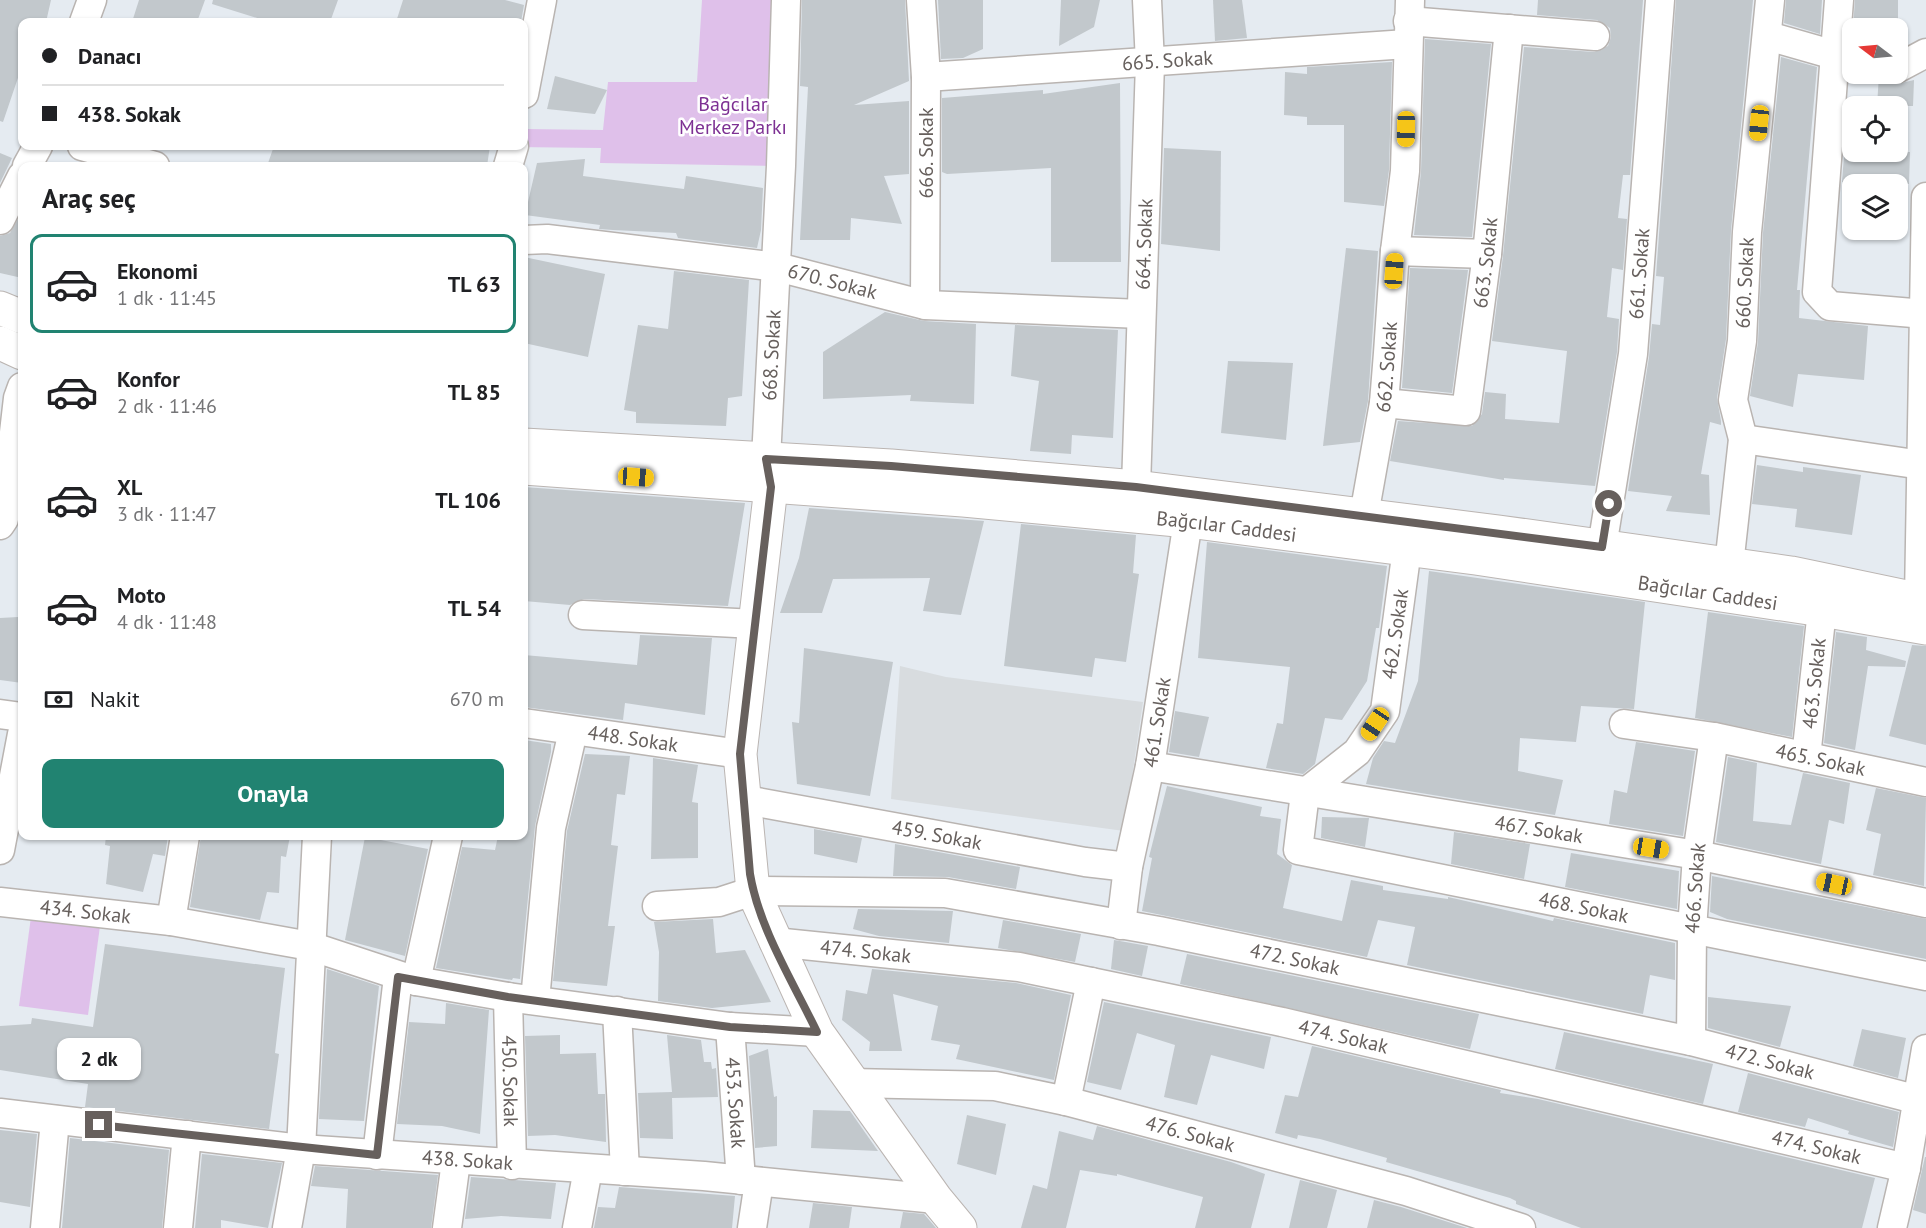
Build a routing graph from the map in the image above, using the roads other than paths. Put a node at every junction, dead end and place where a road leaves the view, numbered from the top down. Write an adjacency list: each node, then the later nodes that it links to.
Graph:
1 (92, 0): 9 (street)
2 (542, 0): 20 (street)
3 (786, 0): 31 (street, 668. Sokak)
4 (921, 0): 21 (street, 666. Sokak)
5 (1147, 0): 17 (street, 664. Sokak)
6 (1660, 0): 51 (street, 661. Sokak)
7 (1770, 0): 13 (street, 660. Sokak)
8 (1839, 0): 14 (street)
9 (85, 18)
10 (1408, 22): 11 (street, 665. Sokak); 17 (street, 665. Sokak); 29 (street, 662. Sokak)
11 (1509, 29): 12 (street, 665. Sokak); 30 (street, 663. Sokak)
12 (1595, 36)
13 (1768, 36): 16 (street); 42 (street, 660. Sokak)
14 (1842, 44)
15 (1926, 53): 18 (street)
16 (1842, 58)
17 (1150, 63): 21 (street, 665. Sokak); 34 (street, 664. Sokak)
18 (1908, 63)
19 (1842, 67): 35 (street)
20 (528, 73)
21 (927, 76): 32 (street, 666. Sokak)
22 (97, 150): 23 (street)
23 (140, 162)
24 (18, 184): 27 (street)
25 (1926, 197): 26 (street)
26 (1926, 211): 35 (street)
27 (0, 220)
28 (528, 240): 31 (street, 670. Sokak)
29 (1395, 251): 30 (street); 41 (street, 662. Sokak)
30 (1487, 254): 41 (street, 663. Sokak)
31 (777, 267): 32 (street, 670. Sokak); 46 (street, 668. Sokak)
32 (925, 305): 34 (street, 670. Sokak)
33 (0, 308): 36 (main road)
34 (1141, 314): 47 (street, 664. Sokak)
35 (1925, 314): 39 (street)
36 (18, 315)
37 (0, 343): 38 (main road)
38 (18, 350)
39 (1925, 365): 44 (street)
40 (13, 395): 50 (street)
41 (1384, 403): 48 (street, 662. Sokak)
42 (1743, 439): 44 (street); 53 (street, 660. Sokak)
43 (528, 446): 46 (main road, Bağcılar Caddesi)
44 (1922, 465): 54 (street)
45 (528, 468): 46 (main road, Bağcılar Caddesi)
46 (769, 473): 47 (main road, Bağcılar Caddesi); 49 (main road, Bağcılar Caddesi); 57 (main road)
47 (1136, 487): 48 (main road, Bağcılar Caddesi)
48 (1364, 515): 51 (main road, Bağcılar Caddesi)
49 (1188, 521): 52 (main road, Bağcılar Caddesi); 67 (street, 461. Sokak)
50 (0, 525)
51 (1602, 547): 53 (main road, Bağcılar Caddesi)
52 (1407, 549): 55 (main road, Bağcılar Caddesi); 69 (street, 462. Sokak)
53 (1729, 565): 54 (main road, Bağcılar Caddesi)
54 (1924, 609): 55 (main road, Bağcılar Caddesi)
55 (1822, 610): 66 (street, 463. Sokak)
56 (583, 615): 57 (street)
57 (755, 624): 64 (main road)
58 (0, 714): 59 (street)
59 (18, 716)
60 (528, 724): 62 (street, 448. Sokak)
61 (1624, 724): 63 (street, 465. Sokak)
62 (573, 731): 64 (street, 448. Sokak); 89 (street, 450. Sokak)
63 (1714, 736): 66 (street, 465. Sokak); 75 (street, 466. Sokak)
64 (740, 754): 70 (main road)
65 (18, 755): 74 (street)
66 (1806, 757): 68 (street, 465. Sokak)
67 (1150, 766): 69 (street, 467. Sokak); 76 (street, 461. Sokak)
68 (1926, 782)
69 (1305, 793): 75 (street, 467. Sokak); 83 (street, 468. Sokak)
70 (746, 800): 76 (street, 459. Sokak); 77 (main road)
71 (184, 840): 81 (street)
72 (317, 840): 85 (street)
73 (447, 840): 87 (street)
74 (0, 850)
75 (1697, 855): 79 (street, 467. Sokak); 83 (street, 466. Sokak)
76 (1128, 867): 82 (street, 461. Sokak)
77 (753, 891): 80 (street, 472. Sokak); 82 (street, 472. Sokak); 84 (main road)
78 (0, 902): 81 (street, 434. Sokak)
79 (1926, 903)
80 (657, 906)
81 (171, 921): 85 (street, 434. Sokak)
82 (1121, 925): 93 (street, 472. Sokak)
83 (1692, 930): 86 (street, 468. Sokak); 93 (street, 466. Sokak)
84 (774, 942): 88 (street, 474. Sokak); 92 (main road)
85 (310, 946): 87 (street, 434. Sokak); 101 (street)
86 (1926, 976)
87 (407, 979): 89 (street, 434. Sokak); 102 (street)
88 (1091, 982): 96 (street); 105 (street, 474. Sokak)
89 (521, 999): 90 (street, 434. Sokak); 104 (street, 450. Sokak)
90 (617, 1011): 91 (street, 434. Sokak); 107 (street)
91 (730, 1027): 92 (street, 434. Sokak); 108 (street, 453. Sokak)
92 (817, 1032): 95 (main road)
93 (1691, 1041): 97 (street, 472. Sokak)
94 (1926, 1049): 97 (street)
95 (851, 1083): 96 (street, 476. Sokak); 109 (main road)
96 (1066, 1101): 110 (street, 476. Sokak)
97 (1921, 1101): 105 (street)
98 (0, 1113): 99 (street, 438. Sokak)
99 (55, 1120): 100 (street, 438. Sokak); 111 (street)
100 (187, 1136): 101 (street, 438. Sokak); 112 (street)
101 (301, 1149): 102 (street, 438. Sokak); 113 (street)
102 (377, 1155): 103 (street, 438. Sokak)
103 (456, 1161): 104 (street, 438. Sokak); 114 (street)
104 (512, 1165): 106 (street, 438. Sokak)
105 (1906, 1168): 118 (street)
106 (588, 1169): 107 (street, 438. Sokak); 115 (street)
107 (626, 1171): 108 (street, 438. Sokak)
108 (750, 1181): 109 (street, 438. Sokak); 116 (street, 453. Sokak)
109 (936, 1199): 117 (main road)
110 (1506, 1226)
111 (45, 1228)
112 (178, 1228)
113 (287, 1228)
114 (447, 1228)
115 (577, 1228)
116 (752, 1228)
117 (960, 1228)
118 (1892, 1228)

